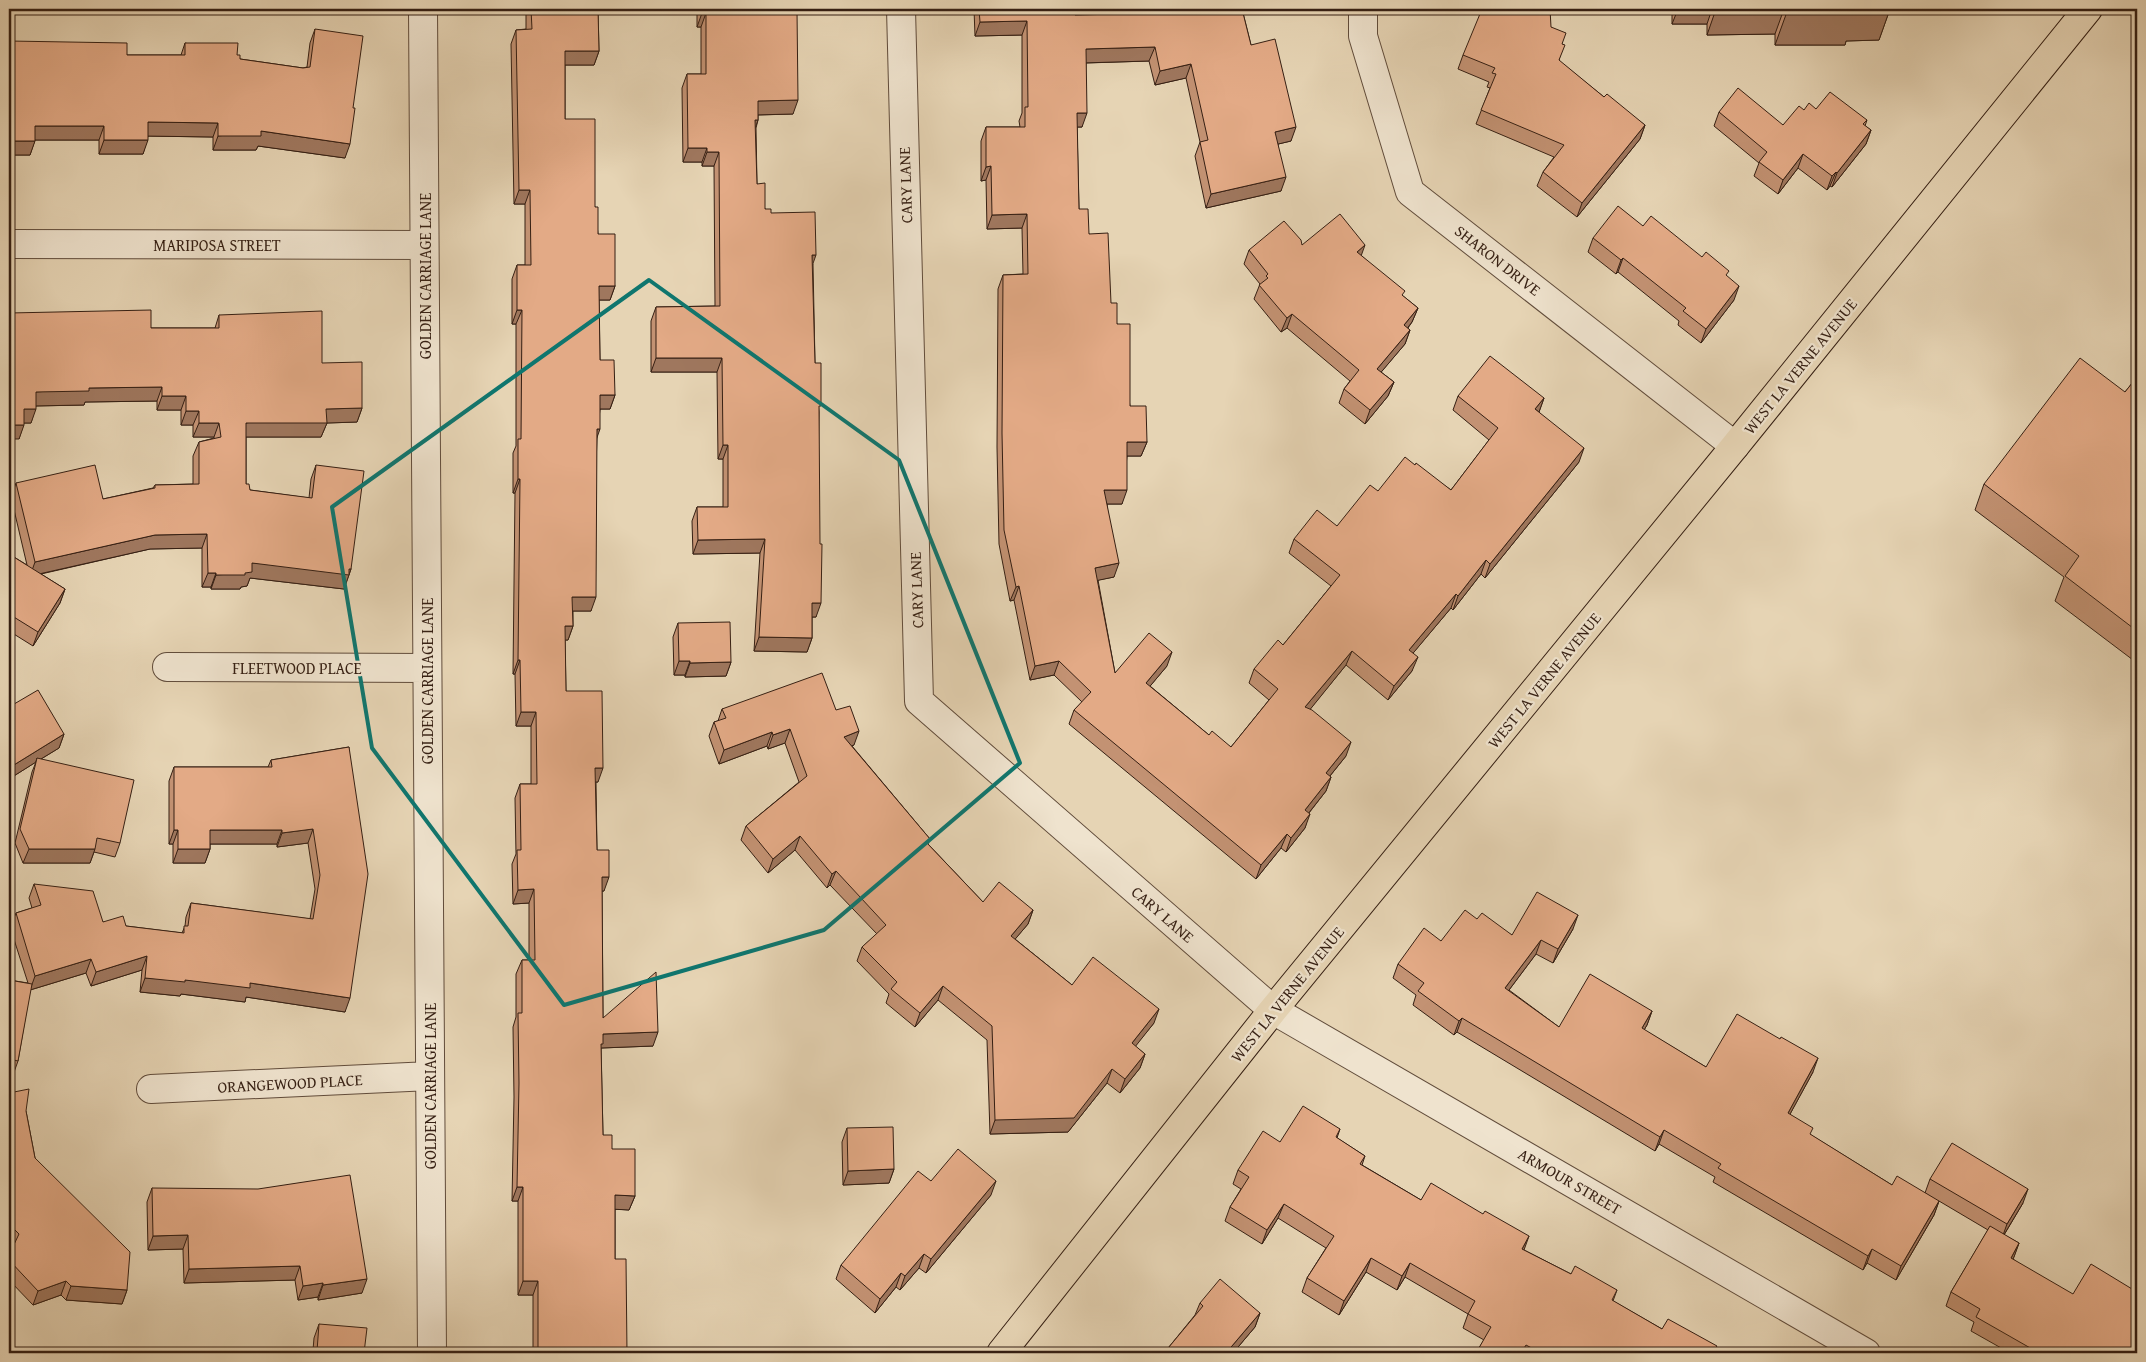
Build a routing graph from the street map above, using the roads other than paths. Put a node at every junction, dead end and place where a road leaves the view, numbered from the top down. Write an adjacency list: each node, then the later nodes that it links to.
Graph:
1 (423, 9): 6 (street, GOLDEN CARRIAGE LANE)
2 (901, 9): 10 (street, CARY LANE)
3 (1363, 9): 7 (street, SHARON DRIVE)
4 (2088, 9): 7 (main road, WEST LA VERNE AVENUE)
5 (9, 244): 6 (street, MARIPOSA STREET)
6 (424, 245): 9 (street, GOLDEN CARRIAGE LANE)
7 (1735, 446): 10 (main road, WEST LA VERNE AVENUE)
8 (167, 667): 9 (street, FLEETWOOD PLACE)
9 (427, 668): 11 (street, GOLDEN CARRIAGE LANE)
10 (1273, 1010): 13 (street, ARMOUR STREET); 15 (main road, WEST LA VERNE AVENUE)
11 (430, 1076): 12 (street, ORANGEWOOD PLACE); 14 (street, GOLDEN CARRIAGE LANE)
12 (151, 1089)
13 (1858, 1351)
14 (432, 1353)
15 (1001, 1353)

